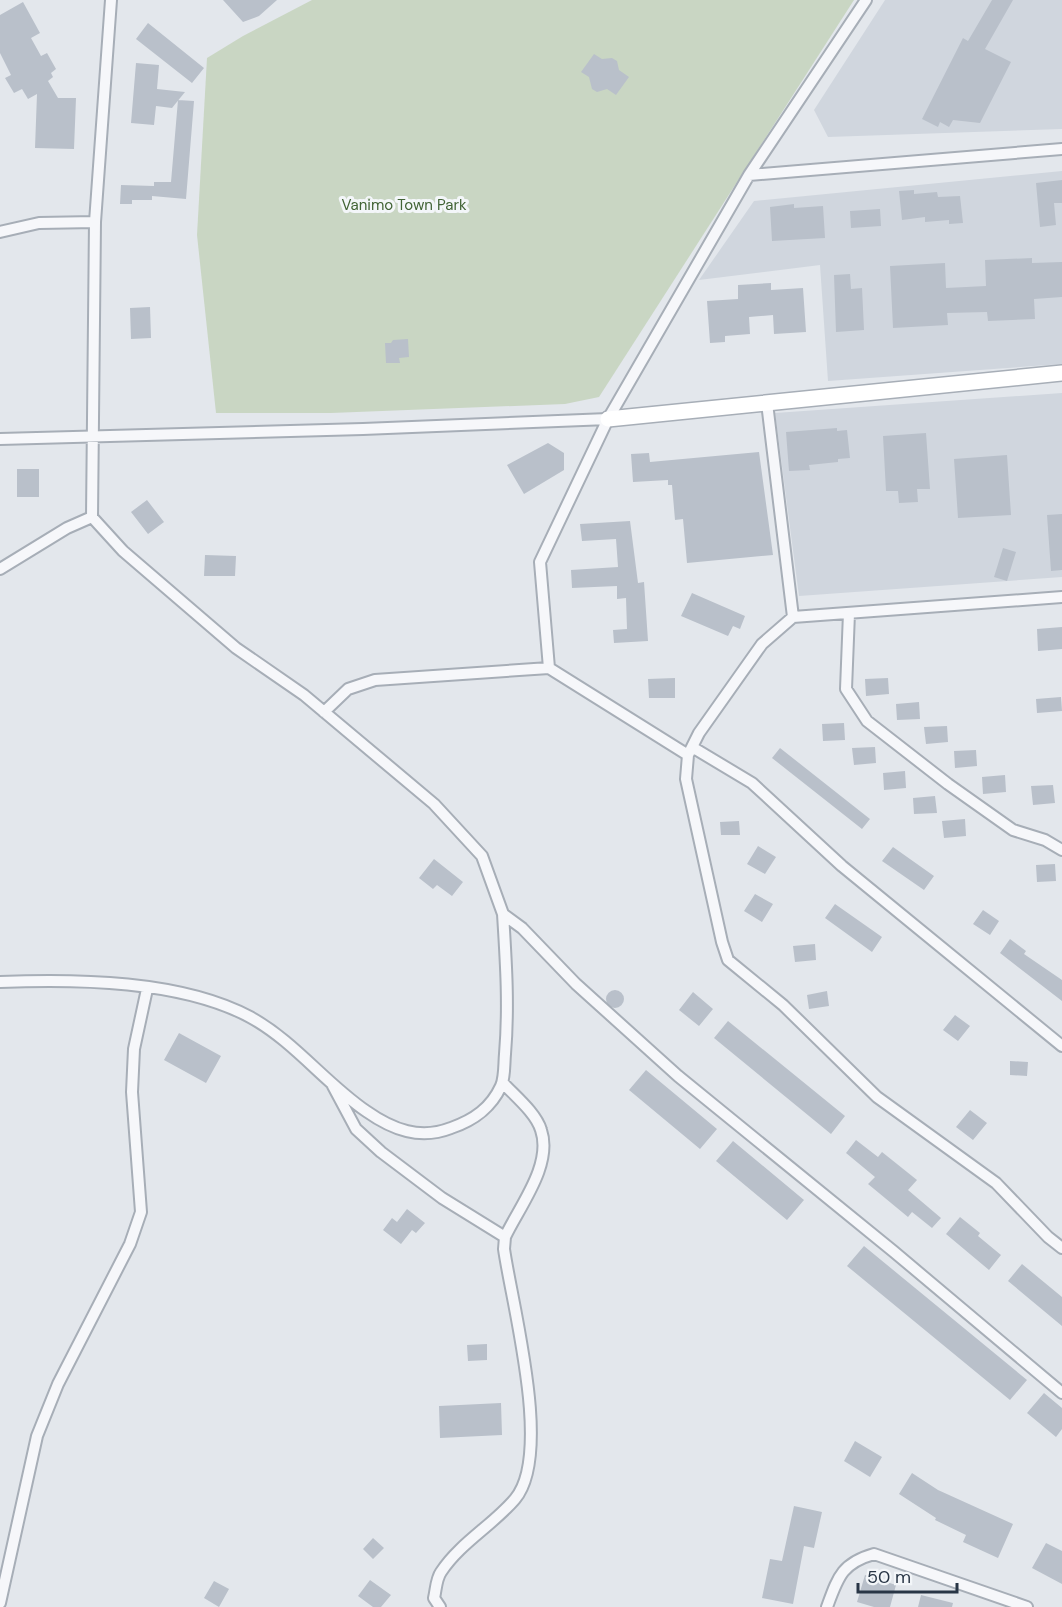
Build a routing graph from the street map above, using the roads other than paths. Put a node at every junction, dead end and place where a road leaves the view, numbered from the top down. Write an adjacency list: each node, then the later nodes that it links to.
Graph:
1 (111, 0): 5 (street)
2 (866, 0): 4 (street)
3 (1062, 149): 4 (street)
4 (749, 175): 9 (street)
5 (95, 222): 6 (street); 10 (street)
6 (0, 232)
7 (1062, 373): 8 (street)
8 (767, 403): 9 (street); 16 (street)
9 (608, 419): 10 (street); 17 (street)
10 (93, 438): 11 (street); 12 (street)
11 (0, 439)
12 (92, 517): 13 (street); 18 (street)
13 (0, 569)
14 (1062, 597): 15 (street)
15 (849, 613): 16 (street); 20 (street)
16 (793, 617): 19 (street)
17 (549, 668): 18 (street); 19 (street)
18 (324, 712): 21 (street)
19 (690, 751): 24 (street); 28 (street)
20 (1062, 850)
21 (503, 914): 26 (street); 29 (street)
22 (0, 982): 23 (street)
23 (147, 989): 25 (street); 30 (street)
24 (1062, 1046)
25 (330, 1081): 26 (street); 27 (street)
26 (503, 1083): 27 (street)
27 (505, 1237): 32 (street)
28 (1062, 1248)
29 (1062, 1394)
30 (2, 1583): 31 (street)
31 (0, 1603)
32 (434, 1604)
33 (827, 1607): 34 (street)
34 (1027, 1607)

